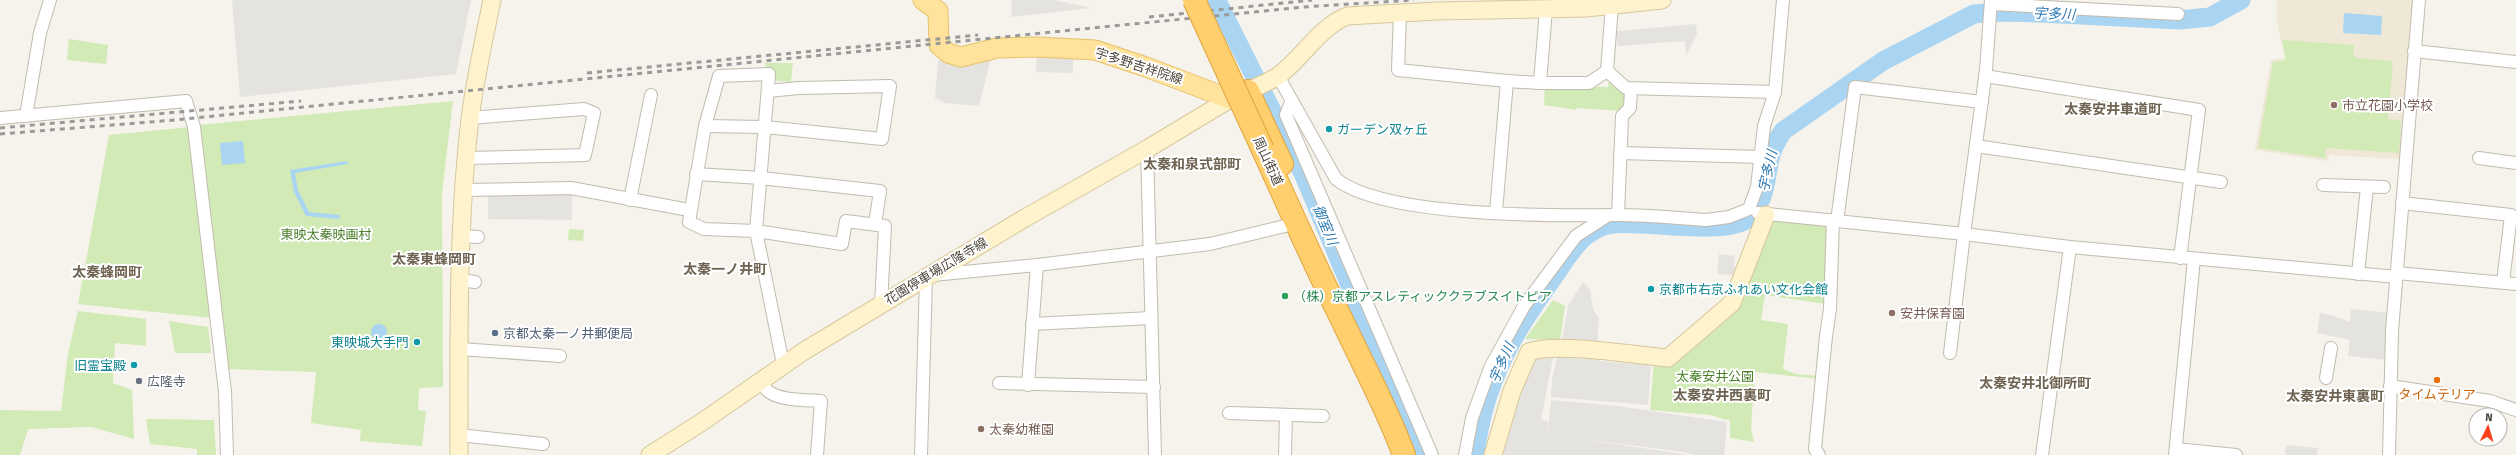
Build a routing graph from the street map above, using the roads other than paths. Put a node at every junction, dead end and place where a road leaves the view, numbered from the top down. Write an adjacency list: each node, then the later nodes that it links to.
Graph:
1 (50, 0): 27 (street)
2 (492, 0): 29 (main road)
3 (923, 0): 22 (main road, 宇多野吉祥院線)
4 (1194, 0): 75 (highway, 周山街道, bridge)
5 (1662, 0): 8 (main road, 花園停車場広隆寺線)
6 (1783, 0): 23 (street)
7 (2419, 0): 13 (street)
8 (1612, 5): 10 (main road, 花園停車場広隆寺線); 15 (street)
9 (1991, 6): 12 (street); 16 (street)
10 (1546, 9): 11 (main road, 花園停車場広隆寺線); 19 (street)
11 (1400, 13): 17 (main road, 花園停車場広隆寺線); 18 (street)
12 (2178, 14)
13 (2414, 50): 14 (street); 48 (street)
14 (2516, 62)
15 (1607, 71): 19 (street); 20 (street)
16 (1985, 76): 26 (street); 41 (street)
17 (1273, 79): 22 (main road, 花園停車場広隆寺線); 25 (street)
18 (1507, 81): 19 (street); 50 (street)
19 (1540, 83)
20 (1631, 89): 23 (street); 34 (street)
21 (768, 91): 30 (street); 31 (street); 31 (street)
22 (1244, 92): 33 (main road, 花園停車場広隆寺線); 55 (highway); 75 (highway)
23 (1775, 92): 35 (street)
24 (651, 95): 47 (street)
25 (1291, 102): 50 (street); 99 (street)
26 (1982, 102): 32 (street); 53 (street)
27 (26, 116): 28 (street); 90 (street)
28 (0, 118)
29 (470, 118): 36 (main road); 36 (street)
30 (705, 126): 31 (street); 39 (street)
31 (765, 127): 40 (street)
32 (1976, 146): 41 (street); 57 (street)
33 (1147, 149): 59 (street); 65 (main road, 花園停車場広隆寺線)
34 (1620, 154): 35 (street); 52 (street)
35 (1761, 157): 51 (street)
36 (467, 158): 46 (main road)
37 (2479, 158): 38 (street)
38 (2516, 163)
39 (696, 174): 40 (street); 49 (street)
40 (761, 178): 54 (street); 56 (street)
41 (2189, 178): 42 (street); 60 (street)
42 (2221, 182)
43 (2323, 185): 44 (street)
44 (2368, 187): 45 (street); 63 (street)
45 (2384, 187)
46 (464, 190): 47 (street); 72 (main road)
47 (630, 200): 49 (street)
48 (2402, 203): 64 (street); 66 (street)
49 (689, 210): 56 (street)
50 (1496, 212): 52 (street)
51 (1758, 212): 52 (street); 53 (street); 101 (main road)
52 (1613, 215): 100 (street)
53 (1835, 221): 57 (street); 102 (street)
54 (875, 224): 56 (street); 68 (street)
55 (1285, 226): 59 (street); 75 (highway)
56 (756, 231): 76 (street)
57 (1964, 234): 58 (street); 73 (street)
58 (2070, 248): 60 (street); 103 (street)
59 (1150, 251): 62 (street); 69 (street)
60 (2180, 258): 61 (street)
61 (2194, 259): 63 (street); 89 (street)
62 (1037, 265): 65 (street); 70 (street)
63 (2358, 274): 64 (street)
64 (2397, 275): 66 (street); 81 (street)
65 (928, 277): 68 (main road, 花園停車場広隆寺線); 94 (street)
66 (2503, 282): 67 (street)
67 (2516, 284)
68 (881, 305): 76 (main road, 花園停車場広隆寺線)
69 (1151, 318): 70 (street); 82 (street)
70 (1032, 324): 80 (street)
71 (2331, 348): 77 (street)
72 (460, 349): 74 (street); 87 (main road)
73 (1950, 354)
74 (560, 356)
75 (1359, 362): 97 (highway, 周山街道); 98 (highway, 周山街道)
76 (784, 364): 78 (main road, 花園停車場広隆寺線)
77 (2326, 378)
78 (761, 381): 92 (main road, 花園停車場広隆寺線); 93 (street)
79 (999, 383): 80 (street)
80 (1028, 384): 82 (street)
81 (2390, 386): 83 (street); 105 (street)
82 (1154, 387): 95 (street)
83 (2516, 410)
84 (1229, 413): 85 (street)
85 (1286, 415): 86 (street); 96 (street)
86 (1324, 416)
87 (459, 435): 88 (street); 91 (main road)
88 (543, 444)
89 (2175, 452): 104 (street)
90 (227, 455)
91 (459, 455)
92 (650, 455)
93 (817, 455)
94 (921, 455)
95 (1155, 455)
96 (1285, 455)
97 (1392, 455)
98 (1404, 455)
99 (1432, 455)
100 (1465, 455)
101 (1493, 455)
102 (1819, 455)
103 (2042, 455)
104 (2236, 455)
105 (2389, 455)

